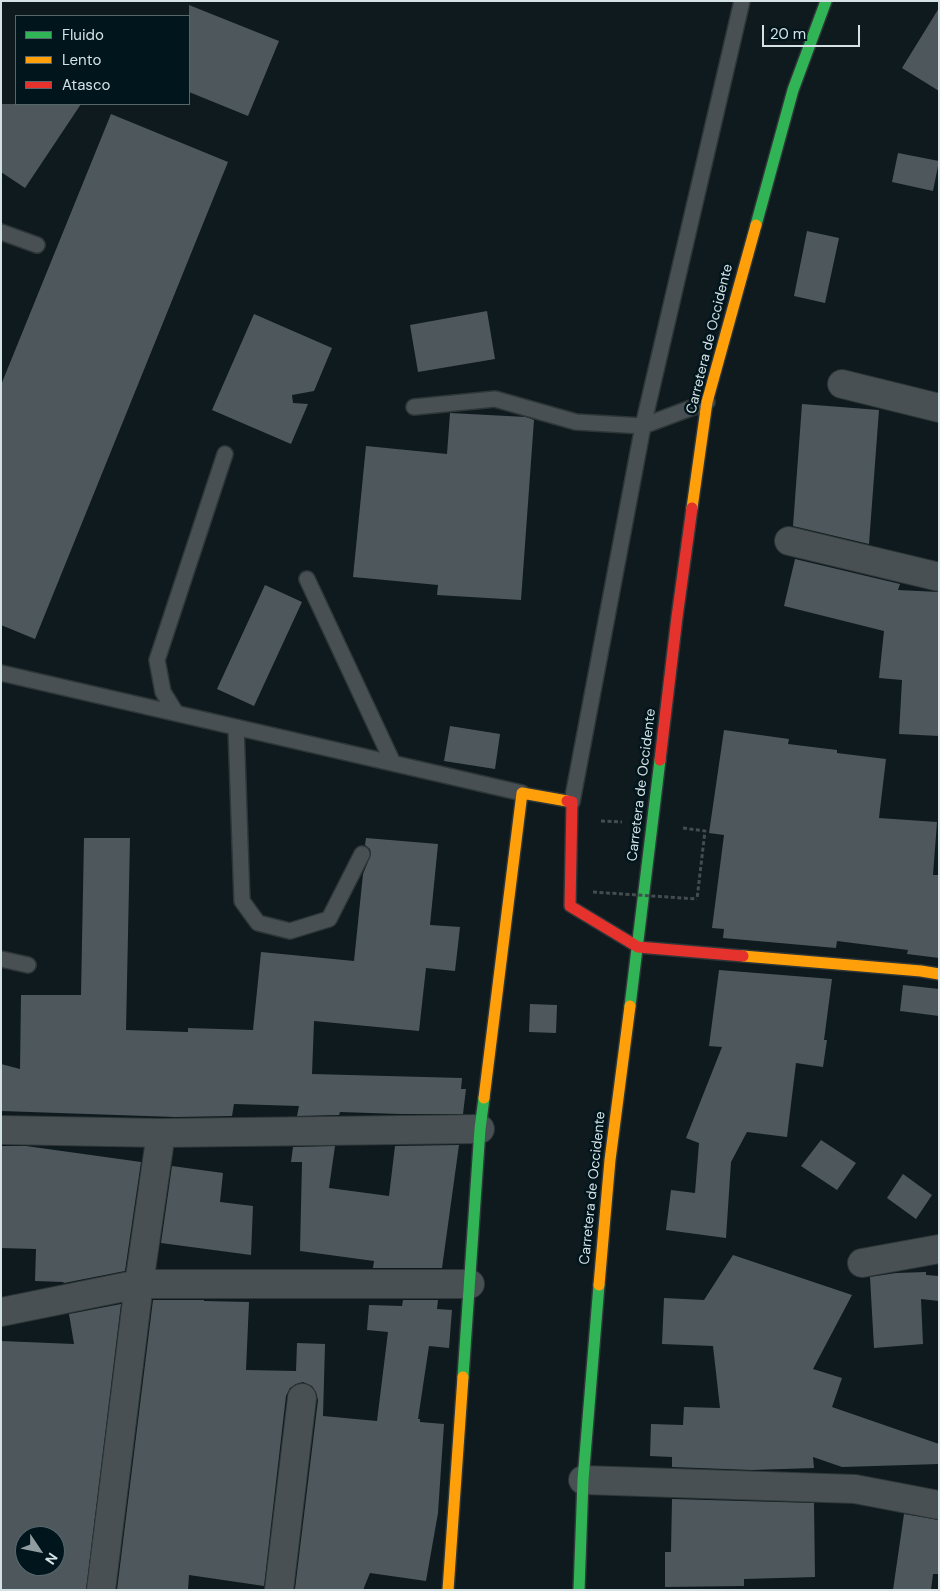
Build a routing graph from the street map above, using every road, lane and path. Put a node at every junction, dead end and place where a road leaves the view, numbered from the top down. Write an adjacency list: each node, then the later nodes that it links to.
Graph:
1 (742, 1): 9 (lane)
2 (826, 1): 6 (main road, Carretera de Occidente)
3 (1, 232): 4 (lane)
4 (37, 245)
5 (842, 384): 8 (street)
6 (707, 402): 9 (lane); 23 (main road, Carretera de Occidente)
7 (414, 407): 9 (lane)
8 (939, 408)
9 (643, 426): 19 (lane)
10 (225, 454): 15 (lane)
11 (789, 541): 12 (street)
12 (939, 577)
13 (307, 579): 17 (lane)
14 (1, 673): 15 (lane)
15 (176, 713): 16 (lane)
16 (236, 727): 17 (lane); 21 (lane)
17 (394, 763): 18 (lane)
18 (522, 793): 19 (main road); 27 (main road)
19 (572, 802): 23 (main road)
20 (705, 831): 22 (path, bridge)
21 (362, 854)
22 (593, 892)
23 (638, 947): 26 (main road); 36 (main road, Carretera de Occidente)
24 (1, 959): 25 (lane)
25 (28, 965)
26 (939, 974)
27 (480, 1129): 29 (street); 33 (main road)
28 (1, 1130): 29 (street)
29 (161, 1133): 32 (street)
30 (939, 1249): 31 (street)
31 (862, 1264)
32 (139, 1284): 33 (street); 34 (street); 38 (street)
33 (470, 1284): 40 (main road)
34 (1, 1312)
35 (302, 1398): 39 (street)
36 (583, 1480): 37 (street); 41 (main road, Carretera de Occidente)
37 (939, 1505)
38 (101, 1590)
39 (279, 1590)
40 (448, 1590)
41 (579, 1590)

